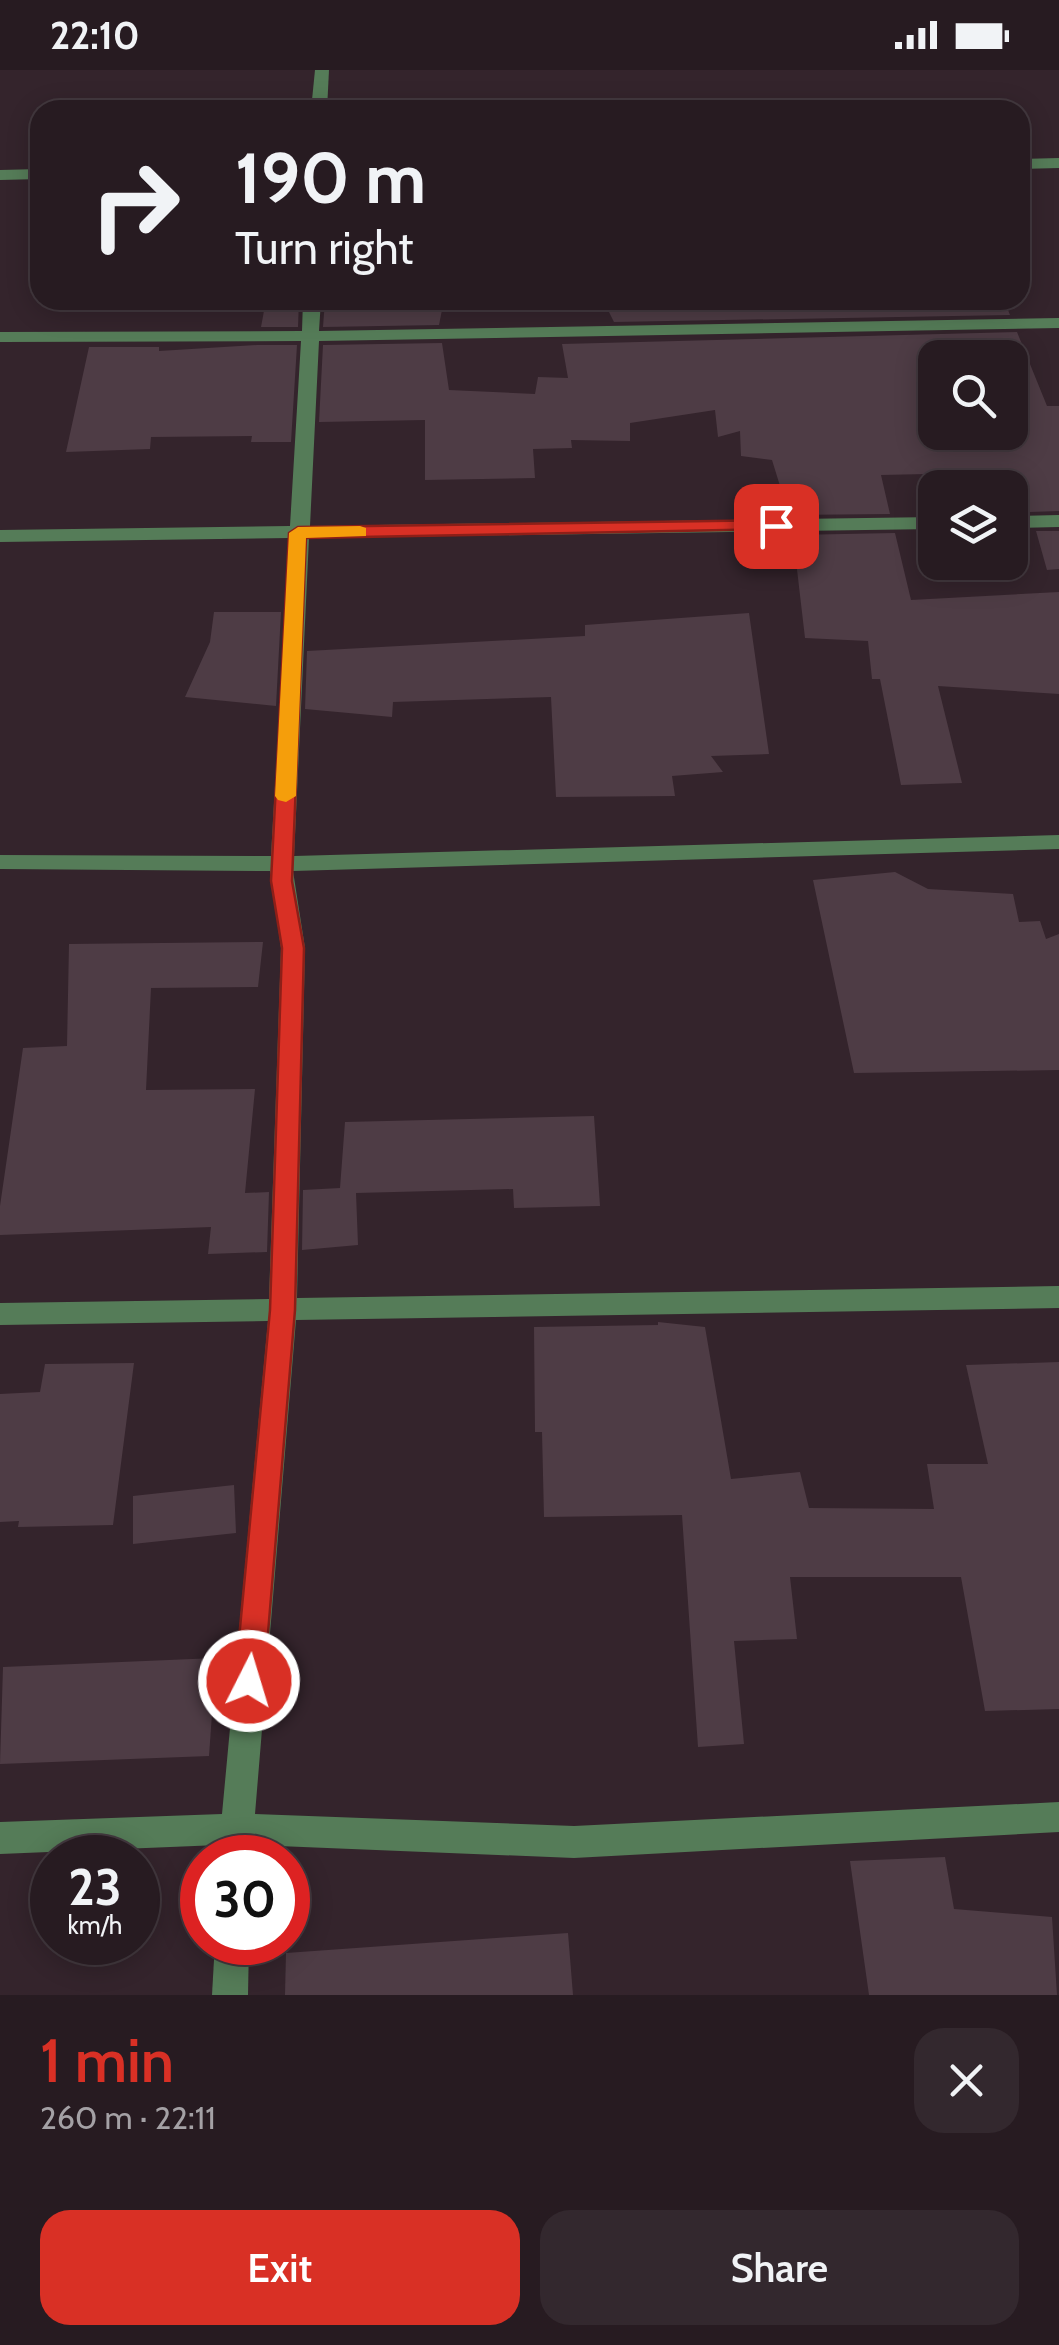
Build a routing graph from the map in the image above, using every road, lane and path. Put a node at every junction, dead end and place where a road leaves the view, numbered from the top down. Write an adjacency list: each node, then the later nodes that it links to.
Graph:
1 (322, 70): 2 (street)
2 (320, 100)
3 (1030, 164): 4 (street)
4 (1059, 164)
5 (30, 174): 6 (street)
6 (0, 175)
7 (312, 310): 9 (street)
8 (1059, 324): 9 (street)
9 (312, 336): 10 (street); 14 (street)
10 (0, 337)
11 (1059, 521): 12 (street)
12 (1028, 522)
13 (918, 523): 14 (street)
14 (298, 533): 15 (street); 18 (street)
15 (0, 536)
16 (1059, 842): 18 (street)
17 (0, 862): 18 (street)
18 (282, 864): 20 (street)
19 (1059, 1296): 20 (street)
20 (283, 1310): 21 (street); 23 (street)
21 (0, 1314)
22 (1059, 1817): 26 (street)
23 (237, 1835)
24 (0, 1838): 25 (street)
25 (180, 1842)
26 (310, 1843)
27 (231, 1965): 28 (street)
28 (230, 1995)

